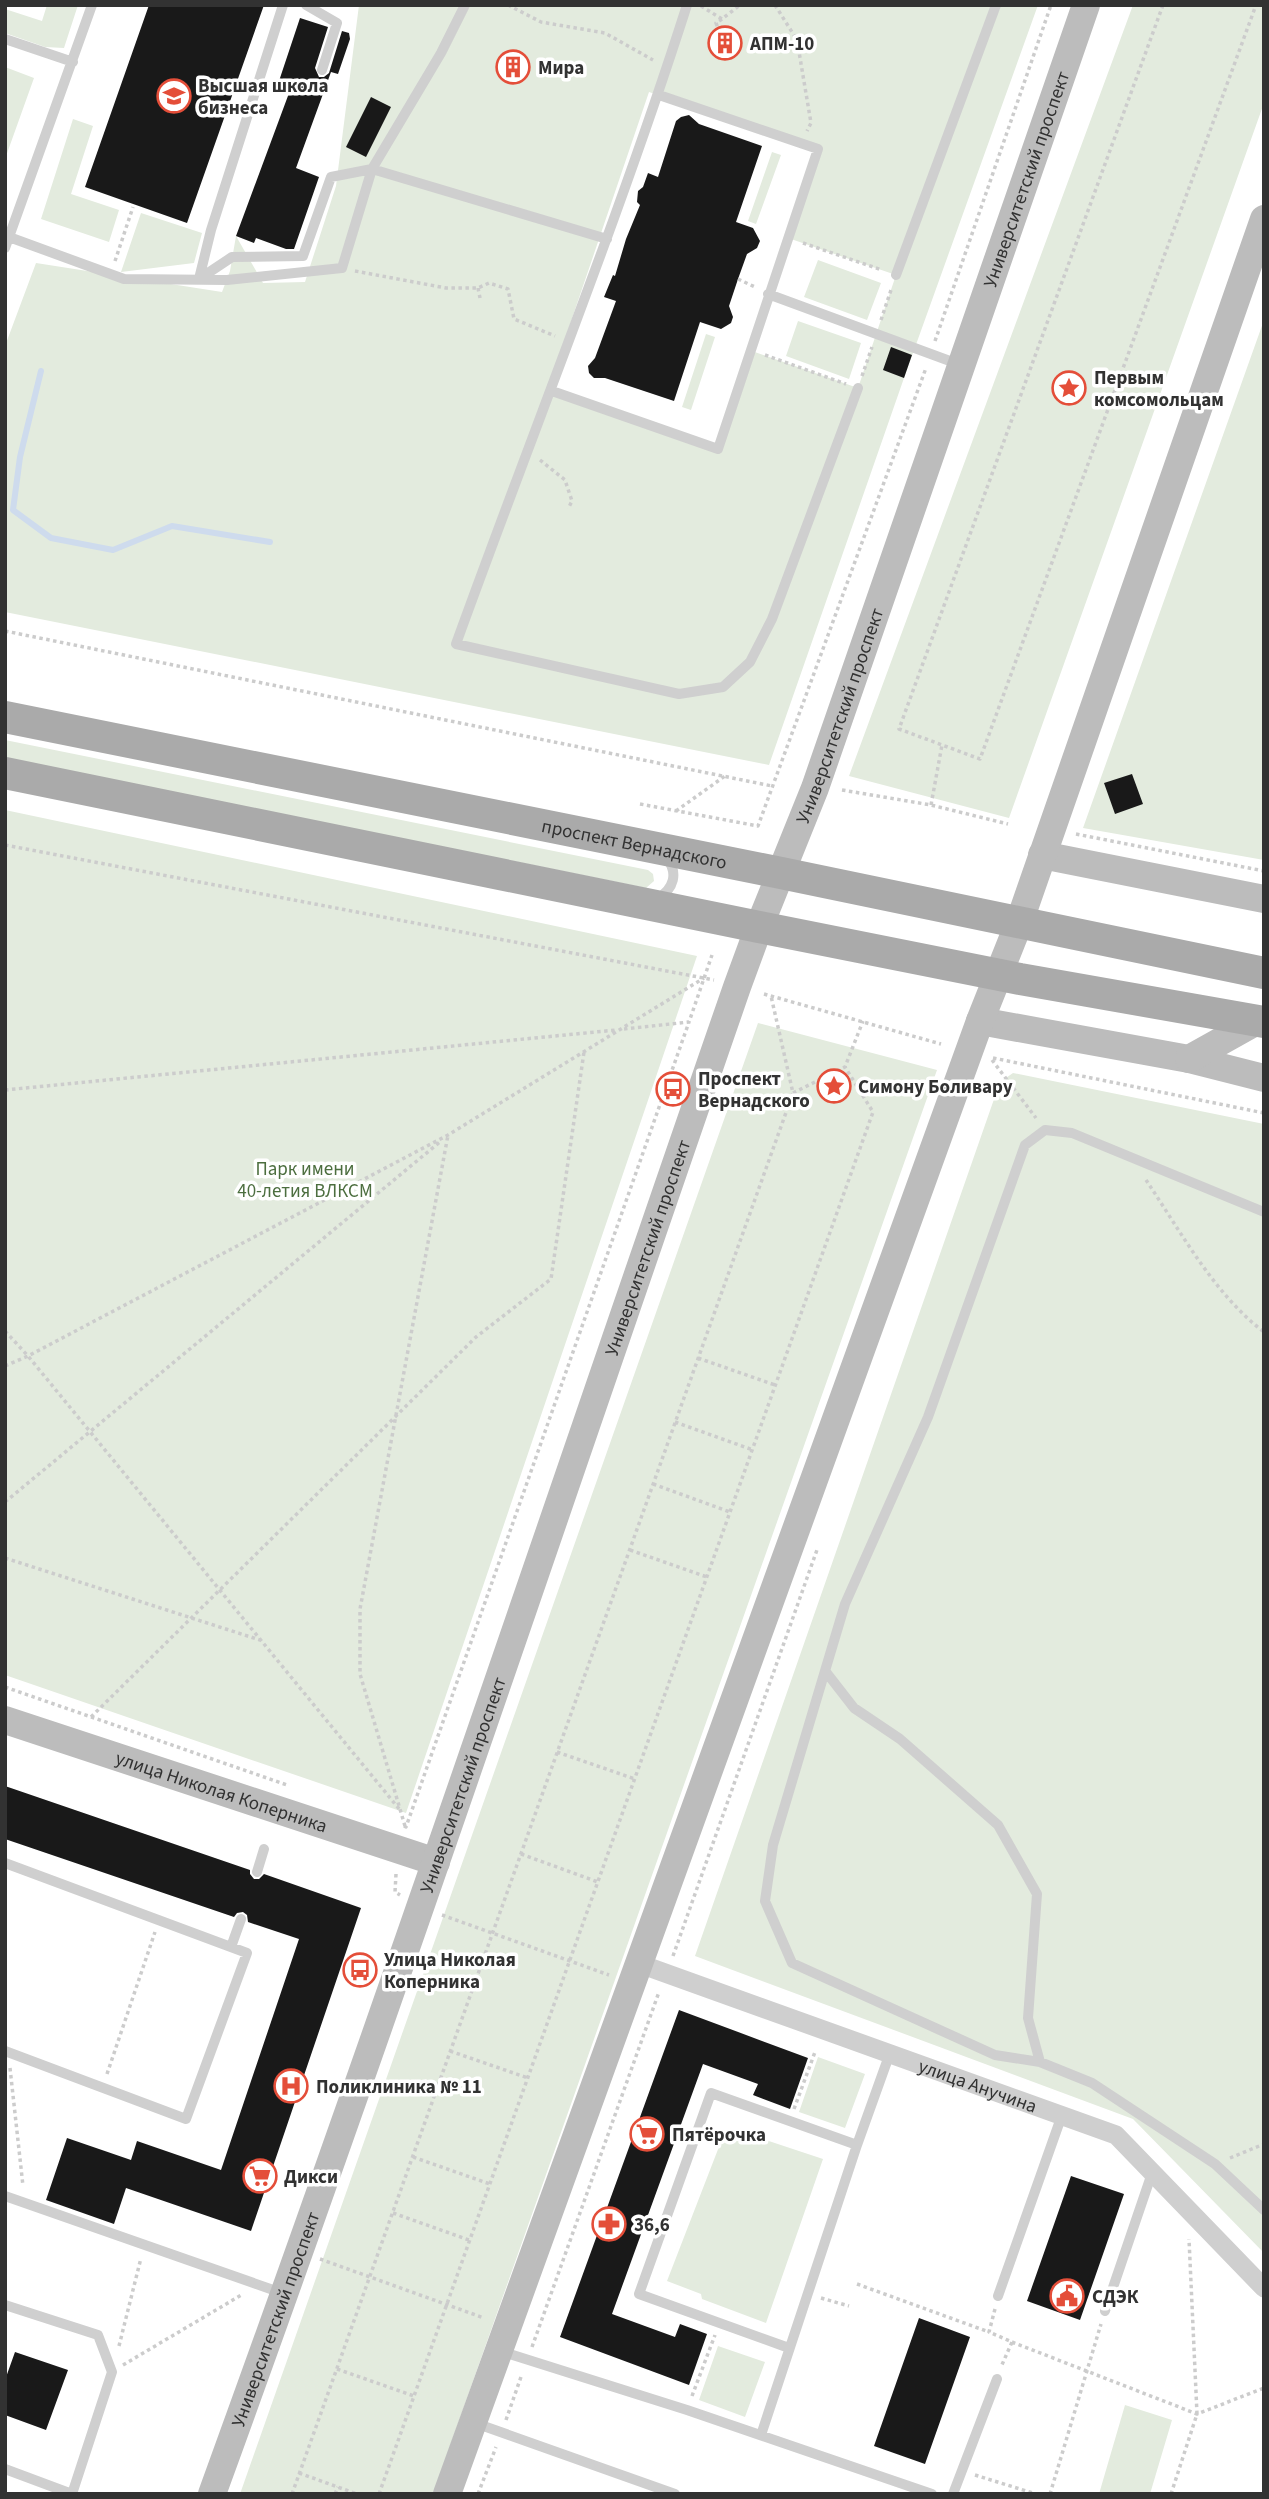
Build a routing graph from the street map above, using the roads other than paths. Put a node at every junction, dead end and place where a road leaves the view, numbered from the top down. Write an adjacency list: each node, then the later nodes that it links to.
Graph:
1 (92, 5): 9 (lane)
2 (283, 5): 17 (lane)
3 (306, 5): 10 (lane)
4 (465, 5): 12 (lane)
5 (687, 5): 11 (lane)
6 (996, 5): 16 (lane)
7 (1086, 5): 19 (main road, Университетский проспект)
8 (5, 39): 9 (lane)
9 (73, 62): 15 (lane)
10 (322, 70)
11 (659, 95): 14 (lane); 18 (lane)
12 (372, 169): 14 (lane); 17 (lane); 17 (lane)
13 (1264, 219): 25 (main road)
14 (607, 239): 21 (lane)
15 (7, 242): 17 (lane)
16 (896, 275)
17 (199, 279)
18 (768, 294): 19 (lane); 21 (lane)
19 (962, 365): 26 (main road, Университетский проспект)
20 (858, 388): 21 (lane)
21 (552, 391)
22 (5, 717): 24 (main road, проспект Вернадского)
23 (5, 773): 28 (main road)
24 (650, 846): 26 (main road, проспект Вернадского); 28 (lane)
25 (1042, 855): 27 (main road); 29 (main road)
26 (781, 873): 29 (main road, проспект Вернадского); 30 (main road, Университетский проспект)
27 (1264, 899)
28 (640, 903): 30 (main road)
29 (1018, 923): 31 (main road, проспект Вернадского); 32 (main road)
30 (758, 927): 32 (main road); 41 (main road, Университетский проспект)
31 (1264, 973)
32 (997, 974): 33 (main road); 34 (main road)
33 (980, 1021): 35 (main road); 46 (main road)
34 (1260, 1021): 35 (main road)
35 (1189, 1059): 36 (main road)
36 (1264, 1078)
37 (1264, 1212): 38 (lane)
38 (826, 1672): 49 (lane); 49 (lane)
39 (5, 1720): 41 (main road, улица Николая Коперника)
40 (264, 1849): 43 (lane)
41 (436, 1862): 56 (main road, Университетский проспект)
42 (5, 1863): 45 (lane)
43 (257, 1872)
44 (241, 1919): 45 (lane)
45 (231, 1947): 48 (lane)
46 (636, 1974): 47 (street, улица Анучина); 60 (main road)
47 (890, 2053): 50 (street, улица Анучина); 51 (lane)
48 (6, 2055)
49 (1040, 2062): 54 (lane)
50 (1062, 2115): 52 (street, улица Анучина); 57 (lane)
51 (857, 2145): 61 (lane); 61 (lane)
52 (1152, 2172): 55 (street, улица Анучина); 59 (lane)
53 (5, 2196): 56 (lane)
54 (1264, 2210)
55 (1264, 2288)
56 (272, 2289): 67 (main road, Университетский проспект)
57 (999, 2296)
58 (5, 2305): 66 (lane)
59 (1105, 2312)
60 (503, 2339): 63 (main road); 64 (lane)
61 (789, 2348): 64 (lane)
62 (997, 2379): 71 (lane)
63 (474, 2422): 68 (main road); 69 (lane)
64 (761, 2435): 70 (lane)
65 (5, 2469): 66 (lane)
66 (72, 2494)
67 (212, 2494)
68 (447, 2494)
69 (676, 2494)
70 (932, 2494)
71 (953, 2494)

